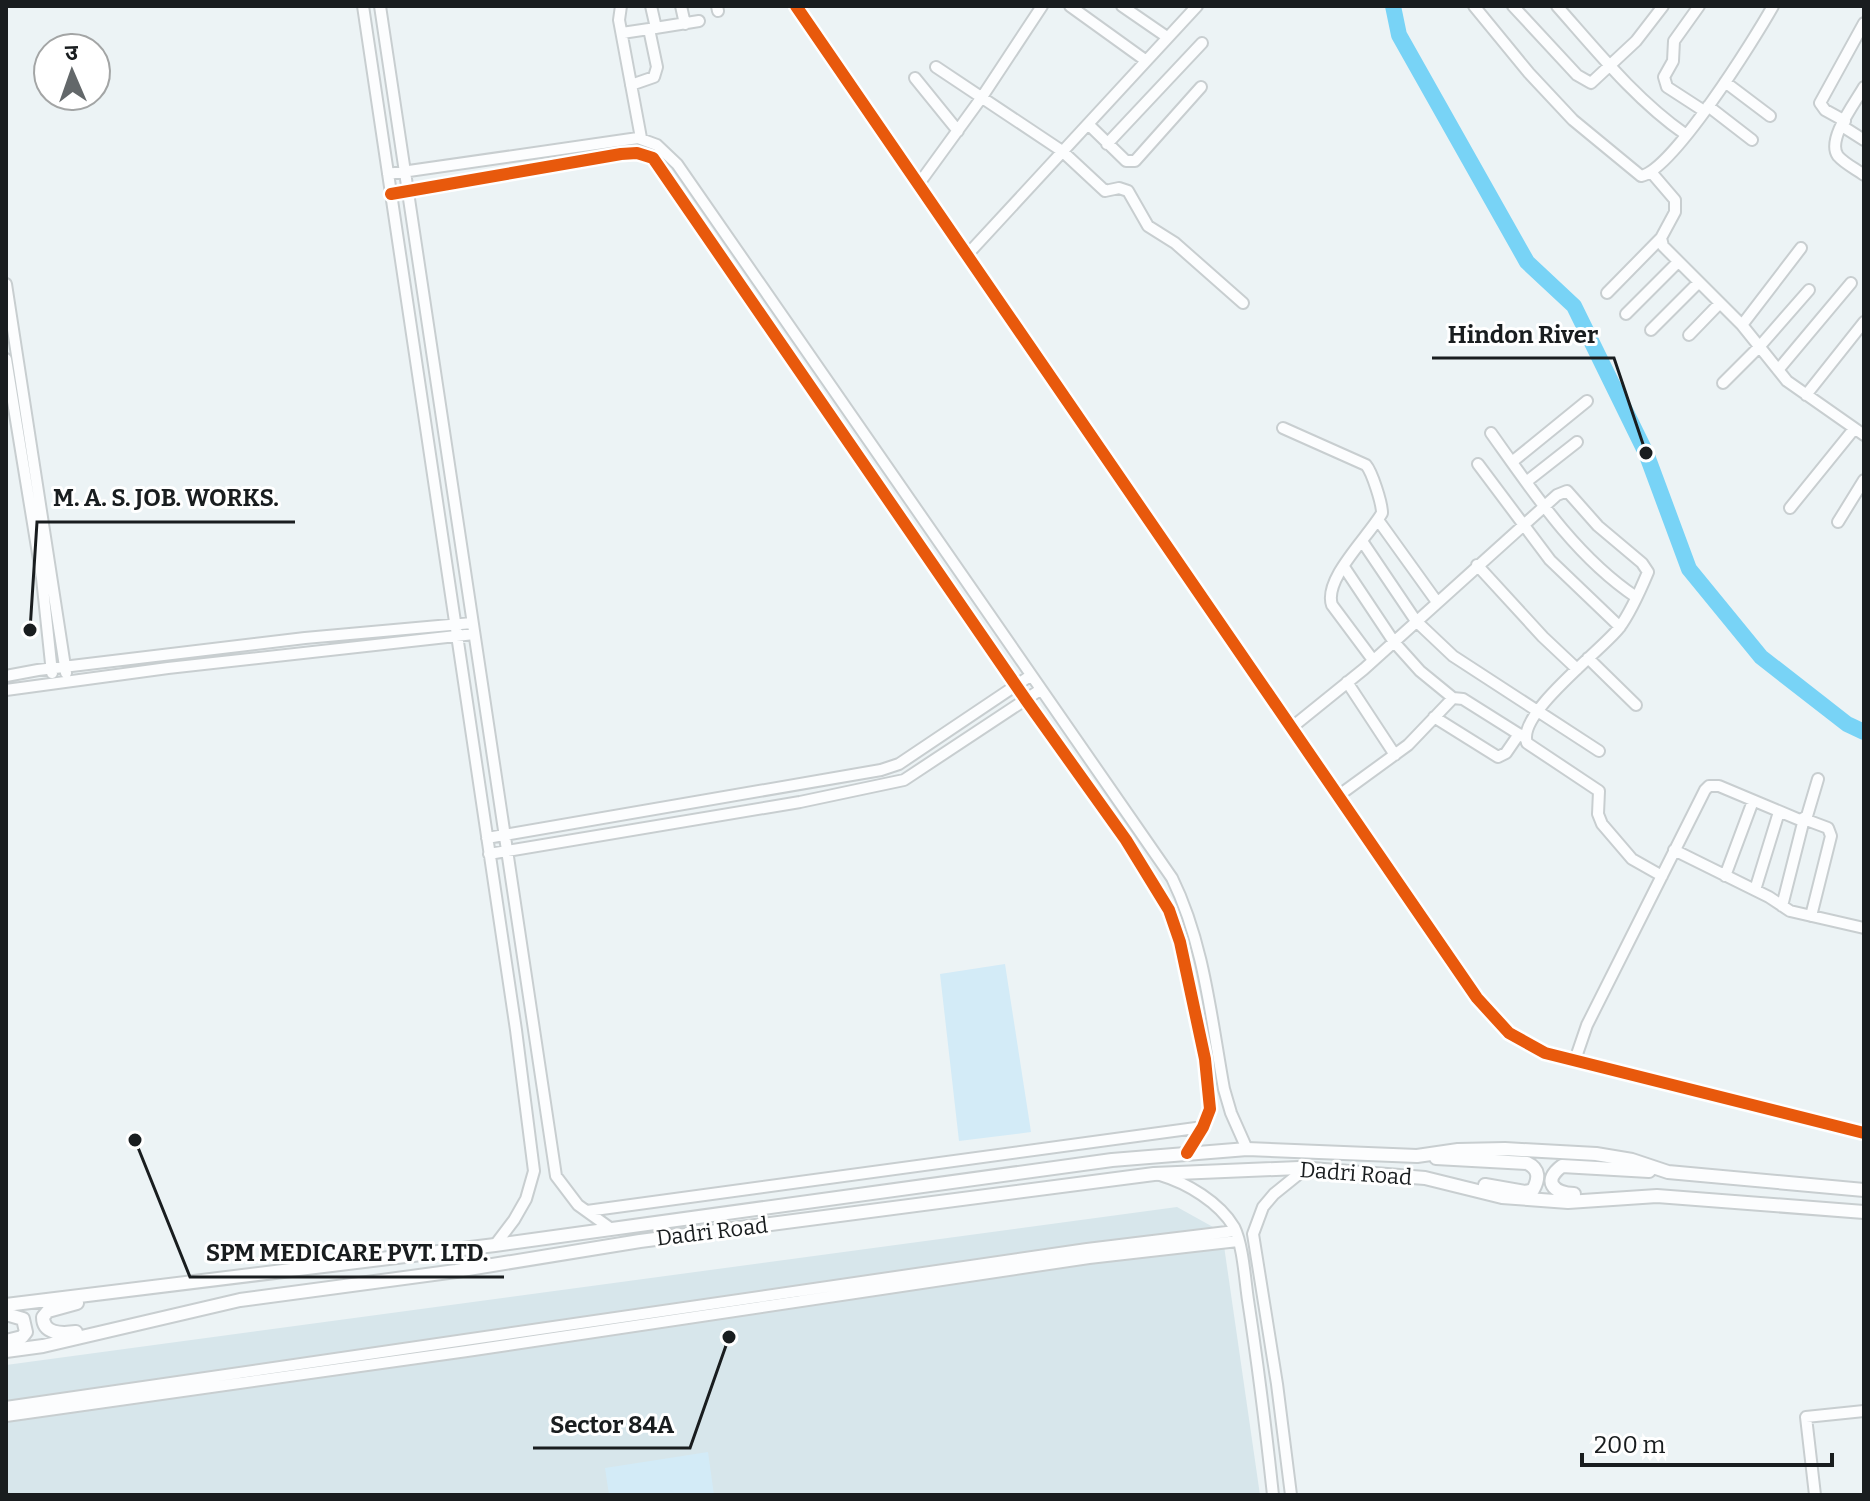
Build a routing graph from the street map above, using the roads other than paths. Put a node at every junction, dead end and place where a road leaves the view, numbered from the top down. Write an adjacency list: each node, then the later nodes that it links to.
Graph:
1 (363, 6): 48 (street)
2 (380, 6): 47 (street)
3 (621, 6): 21 (street)
4 (651, 6): 20 (street)
5 (681, 6): 19 (street)
6 (1042, 6): 32 (street)
7 (1070, 6): 24 (street)
8 (1122, 6): 22 (street)
9 (1474, 6): 46 (street)
10 (1513, 6): 25 (street)
11 (1557, 6): 25 (street)
12 (1663, 6): 25 (street)
13 (1699, 6): 34 (street)
14 (1773, 6): 28 (street)
15 (802, 8): 50 (street)
16 (1192, 8): 22 (street)
17 (699, 21): 19 (street)
18 (1864, 23): 37 (street)
19 (685, 24): 20 (street)
20 (652, 28): 21 (street); 29 (street)
21 (622, 33): 29 (street)
22 (1167, 37): 24 (street)
23 (1202, 43): 43 (street)
24 (1145, 60): 36 (street)
25 (1611, 65): 39 (street)
26 (936, 67): 32 (street)
27 (915, 78): 38 (street)
28 (1725, 82): 34 (street); 35 (street)
29 (631, 85): 40 (street)
30 (1201, 87): 43 (street)
31 (1864, 87): 33 (street)
32 (982, 97): 38 (street); 44 (street)
33 (1860, 102): 37 (street)
34 (1706, 108): 39 (street); 41 (street)
35 (1770, 116)
36 (1088, 124): 43 (street); 44 (street)
37 (1843, 124): 42 (street); 49 (street)
38 (958, 131): 50 (street)
39 (1685, 134): 46 (street)
40 (645, 139): 45 (street); 47 (street); 104 (street)
41 (1752, 140)
42 (1864, 140)
43 (1107, 144)
44 (1062, 151): 55 (street); 62 (street)
45 (645, 155): 51 (street); 108 (street)
46 (1651, 172): 53 (street)
47 (405, 173): 48 (street); 51 (street)
48 (388, 174): 52 (street)
49 (1864, 175)
50 (918, 185): 55 (street)
51 (407, 191): 52 (street); 95 (street)
52 (391, 194): 96 (street)
53 (1661, 238): 56 (street); 61 (street)
54 (1801, 248): 66 (street)
55 (967, 255): 116 (street)
56 (1678, 262): 57 (street); 64 (street)
57 (1698, 283): 63 (street); 67 (street)
58 (1851, 283): 71 (street)
59 (6, 284): 100 (street)
60 (1809, 290): 69 (street)
61 (1607, 293)
62 (1243, 303)
63 (1719, 304): 66 (street); 68 (street)
64 (1626, 314)
65 (1864, 322): 73 (street)
66 (1742, 325): 69 (street)
67 (1651, 330)
68 (1689, 335)
69 (1760, 346): 71 (street); 72 (street)
70 (6, 359): 101 (street)
71 (1778, 370): 73 (street)
72 (1723, 383)
73 (1806, 395): 76 (street)
74 (1587, 401): 79 (street)
75 (1283, 428): 85 (street)
76 (1860, 429): 84 (street)
77 (1491, 433): 79 (street)
78 (1577, 442): 82 (street)
79 (1512, 462): 82 (street)
80 (1478, 464): 87 (street)
81 (1864, 480): 86 (street)
82 (1526, 482): 83 (street)
83 (1543, 506): 87 (street); 91 (street); 91 (street)
84 (1790, 508)
85 (1378, 520): 88 (street); 92 (street)
86 (1838, 522)
87 (1522, 525): 89 (street); 94 (street)
88 (1362, 541): 90 (street); 93 (street)
89 (1477, 565): 92 (street); 102 (street)
90 (1344, 567): 97 (street); 99 (street)
91 (1636, 597): 94 (street)
92 (1437, 602): 93 (street)
93 (1416, 621): 97 (street); 114 (street)
94 (1620, 627): 98 (street)
95 (473, 629): 96 (street); 125 (street)
96 (456, 631): 100 (street); 105 (street); 126 (street)
97 (1394, 642): 99 (street); 111 (street)
98 (1588, 658): 102 (street); 113 (street)
99 (1373, 660): 106 (street)
100 (65, 667): 101 (street); 105 (street)
101 (52, 668): 103 (street); 107 (street)
102 (1577, 669): 114 (street)
103 (6, 676)
104 (1030, 676): 108 (street); 110 (street)
105 (67, 681): 107 (street)
106 (1347, 682): 116 (street); 119 (street)
107 (53, 683): 109 (street)
108 (1016, 685): 112 (street); 125 (street)
109 (6, 690)
110 (1040, 690): 112 (street); 141 (street)
111 (1453, 698): 115 (street); 117 (street)
112 (1026, 700): 128 (street); 139 (street)
113 (1636, 705)
114 (1538, 713): 117 (street); 118 (street)
115 (1434, 717): 117 (street); 119 (street)
116 (1291, 728): 121 (street)
117 (1522, 736): 130 (street)
118 (1599, 751)
119 (1395, 755): 121 (street)
120 (1818, 779): 124 (street)
121 (1338, 796): 138 (street)
122 (1753, 801): 123 (street); 127 (street); 131 (street)
123 (1779, 812): 124 (street); 132 (street)
124 (1804, 819): 133 (street); 134 (street)
125 (504, 836): 126 (street); 128 (street)
126 (487, 838): 129 (street)
127 (1674, 850): 130 (street); 131 (street)
128 (506, 851): 129 (street); 136 (street)
129 (489, 854): 137 (street)
130 (1662, 876): 138 (street)
131 (1725, 876): 132 (street)
132 (1755, 890): 133 (street)
133 (1782, 906): 134 (street)
134 (1811, 916): 135 (street)
135 (1864, 928)
136 (534, 1028): 137 (street); 150 (street)
137 (516, 1030): 154 (street)
138 (1575, 1060): 140 (street)
139 (1203, 1127): 142 (street); 150 (street)
140 (1864, 1133)
141 (1247, 1149): 142 (main road, Dadri Road); 143 (main road, Dadri Road)
142 (1187, 1153): 152 (main road, Dadri Road)
143 (1417, 1156): 145 (main road, Dadri Road); 147 (main road, Dadri Road)
144 (1305, 1169): 146 (main road, Dadri Road); 147 (main road, Dadri Road); 156 (street)
145 (1668, 1172): 148 (main road, Dadri Road); 149 (main road, Dadri Road)
146 (1154, 1174): 153 (street); 160 (main road, Dadri Road)
147 (1425, 1178): 149 (main road, Dadri Road)
148 (1864, 1190)
149 (1657, 1196): 151 (main road, Dadri Road)
150 (587, 1211): 152 (street)
151 (1864, 1212)
152 (610, 1228): 154 (main road, Dadri Road)
153 (1236, 1236): 157 (street); 163 (street); 165 (street)
154 (495, 1245): 155 (main road, Dadri Road)
155 (146, 1289): 158 (main road, Dadri Road); 160 (main road)
156 (1262, 1289): 157 (street); 167 (street)
157 (1247, 1291): 166 (street)
158 (6, 1305)
159 (6, 1314): 161 (main road)
160 (123, 1328): 162 (main road, Dadri Road)
161 (6, 1341)
162 (6, 1351)
163 (6, 1407)
164 (1864, 1411): 168 (street)
165 (6, 1416)
166 (1273, 1495)
167 (1291, 1495)
168 (1815, 1495)

